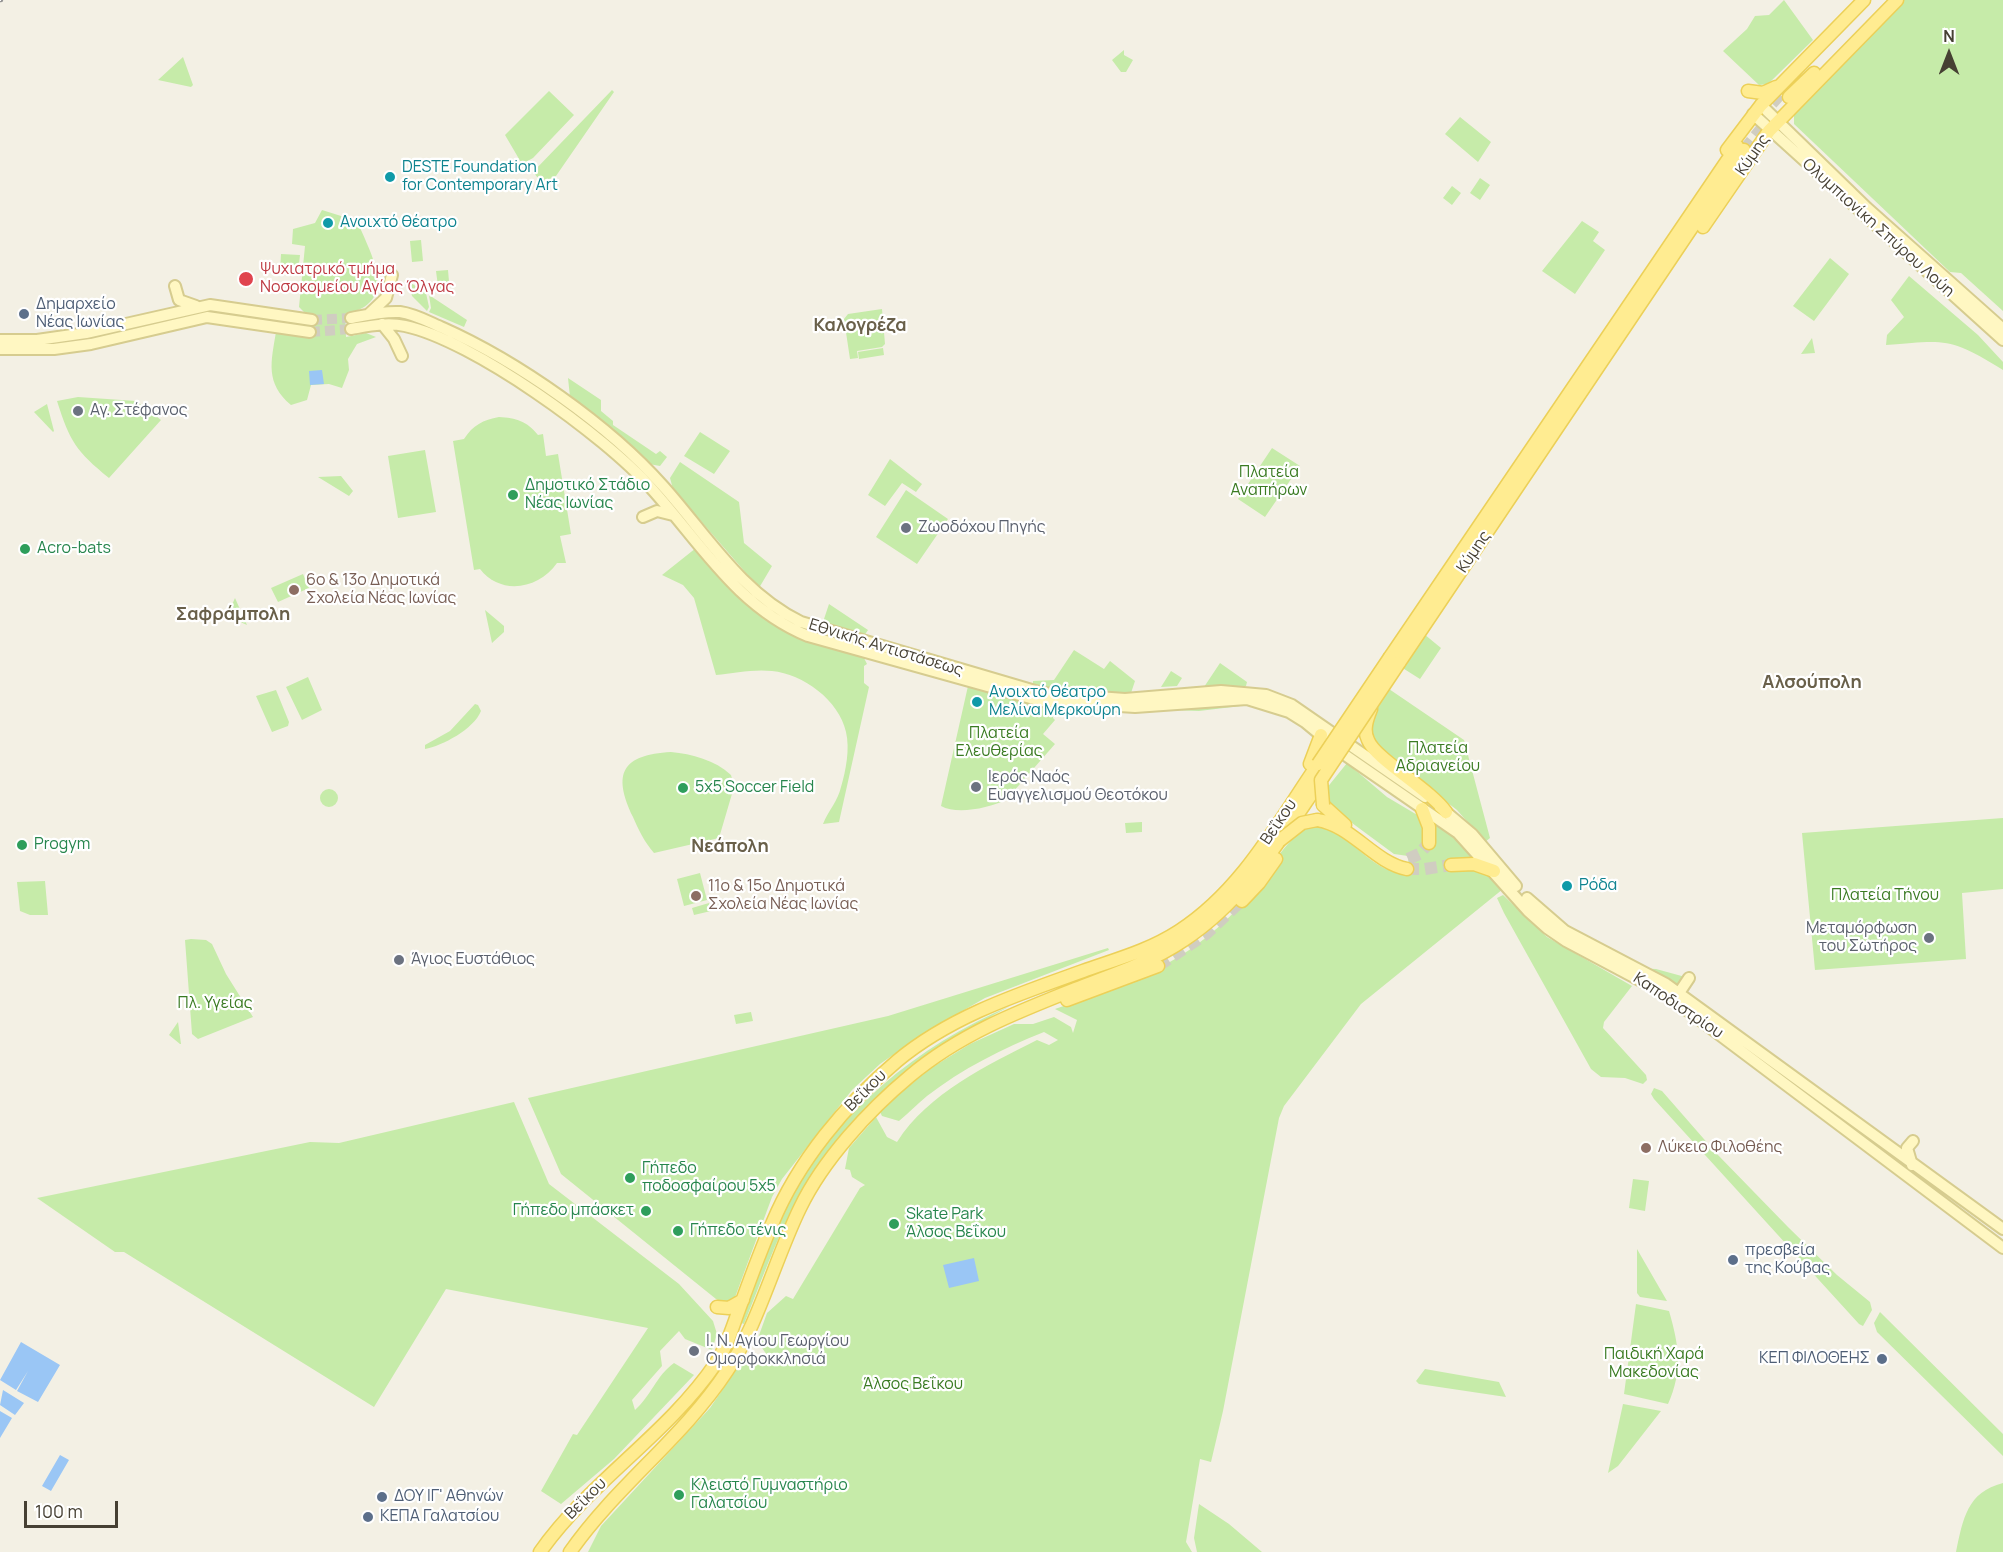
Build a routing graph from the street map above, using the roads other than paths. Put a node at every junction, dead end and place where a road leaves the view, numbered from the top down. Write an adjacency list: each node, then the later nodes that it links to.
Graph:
1 (1864, 0): 6 (main road, Κύμης)
2 (1875, 0): 6 (main road, Κύμης)
3 (1890, 0): 6 (main road, Κύμης)
4 (1897, 0): 8 (main road, Κύμης)
5 (1748, 91): 6 (main road)
6 (1785, 91): 7 (main road, Κύμης)
7 (1757, 110): 8 (main road, Ολυμπιονίκη Σπύρου Λούη); 14 (main road, Κύμης)
8 (1775, 130): 14 (main road, Κύμης); 16 (main road, Ολυμπιονίκη Σπύρου Λούη); 18 (main road, Ολυμπιονίκη Σπύρου Λούη)
9 (1741, 148): 14 (main road, Κύμης)
10 (392, 275): 13 (main road)
11 (175, 286): 12 (main road)
12 (197, 306): 17 (main road); 19 (main road)
13 (368, 315): 15 (main road, Εθνικής Αντιστάσεως); 28 (main road, Εθνικής Αντιστάσεως)
14 (1624, 323): 23 (main road, Κύμης); 25 (main road, Κύμης)
15 (382, 324): 20 (main road); 21 (main road, Εθνικής Αντιστάσεως)
16 (2003, 328)
17 (0, 340)
18 (2003, 340)
19 (0, 349)
20 (402, 356)
21 (674, 515): 22 (main road); 29 (main road, Εθνικής Αντιστάσεως)
22 (643, 517)
23 (1446, 574): 24 (main road); 25 (main road, Κύμης)
24 (1409, 620): 27 (main road)
25 (1395, 660): 26 (main road, Κύμης, bridge); 30 (main road, Κύμης, bridge)
26 (1372, 707): 31 (main road, Κύμης, bridge); 33 (main road)
27 (1343, 720): 28 (main road); 29 (main road)
28 (1317, 722): 29 (main road, Εθνικής Αντιστάσεως)
29 (1331, 741): 30 (main road); 32 (main road, Καποδιστρίου); 33 (main road, Καποδιστρίου); 38 (main road)
30 (1311, 760): 38 (main road, Βεΐκου); 39 (main road)
31 (1321, 780): 34 (main road, Βεΐκου, bridge); 34 (main road, bridge)
32 (1422, 809): 35 (main road); 37 (main road, Καποδιστρίου)
33 (1446, 812): 41 (main road, Καποδιστρίου)
34 (1279, 841): 38 (main road, Βεΐκου)
35 (1429, 843)
36 (1452, 865): 37 (main road)
37 (1494, 871): 49 (main road, Καποδιστρίου)
38 (1229, 902): 39 (main road, Βεΐκου); 45 (main road, Βεΐκου)
39 (1103, 964): 50 (main road, Βεΐκου)
40 (1158, 966): 45 (main road)
41 (1637, 968): 42 (main road); 44 (main road, Καποδιστρίου)
42 (1656, 969)
43 (1689, 978): 44 (main road)
44 (1679, 993): 47 (main road, Καποδιστρίου)
45 (1045, 1001): 53 (main road, Βεΐκου)
46 (1913, 1141): 47 (main road)
47 (1912, 1165): 48 (main road, Καποδιστρίου)
48 (2003, 1229)
49 (2003, 1248)
50 (744, 1299): 51 (main road); 52 (main road, Βεΐκου)
51 (717, 1307)
52 (540, 1552)
53 (570, 1552)

